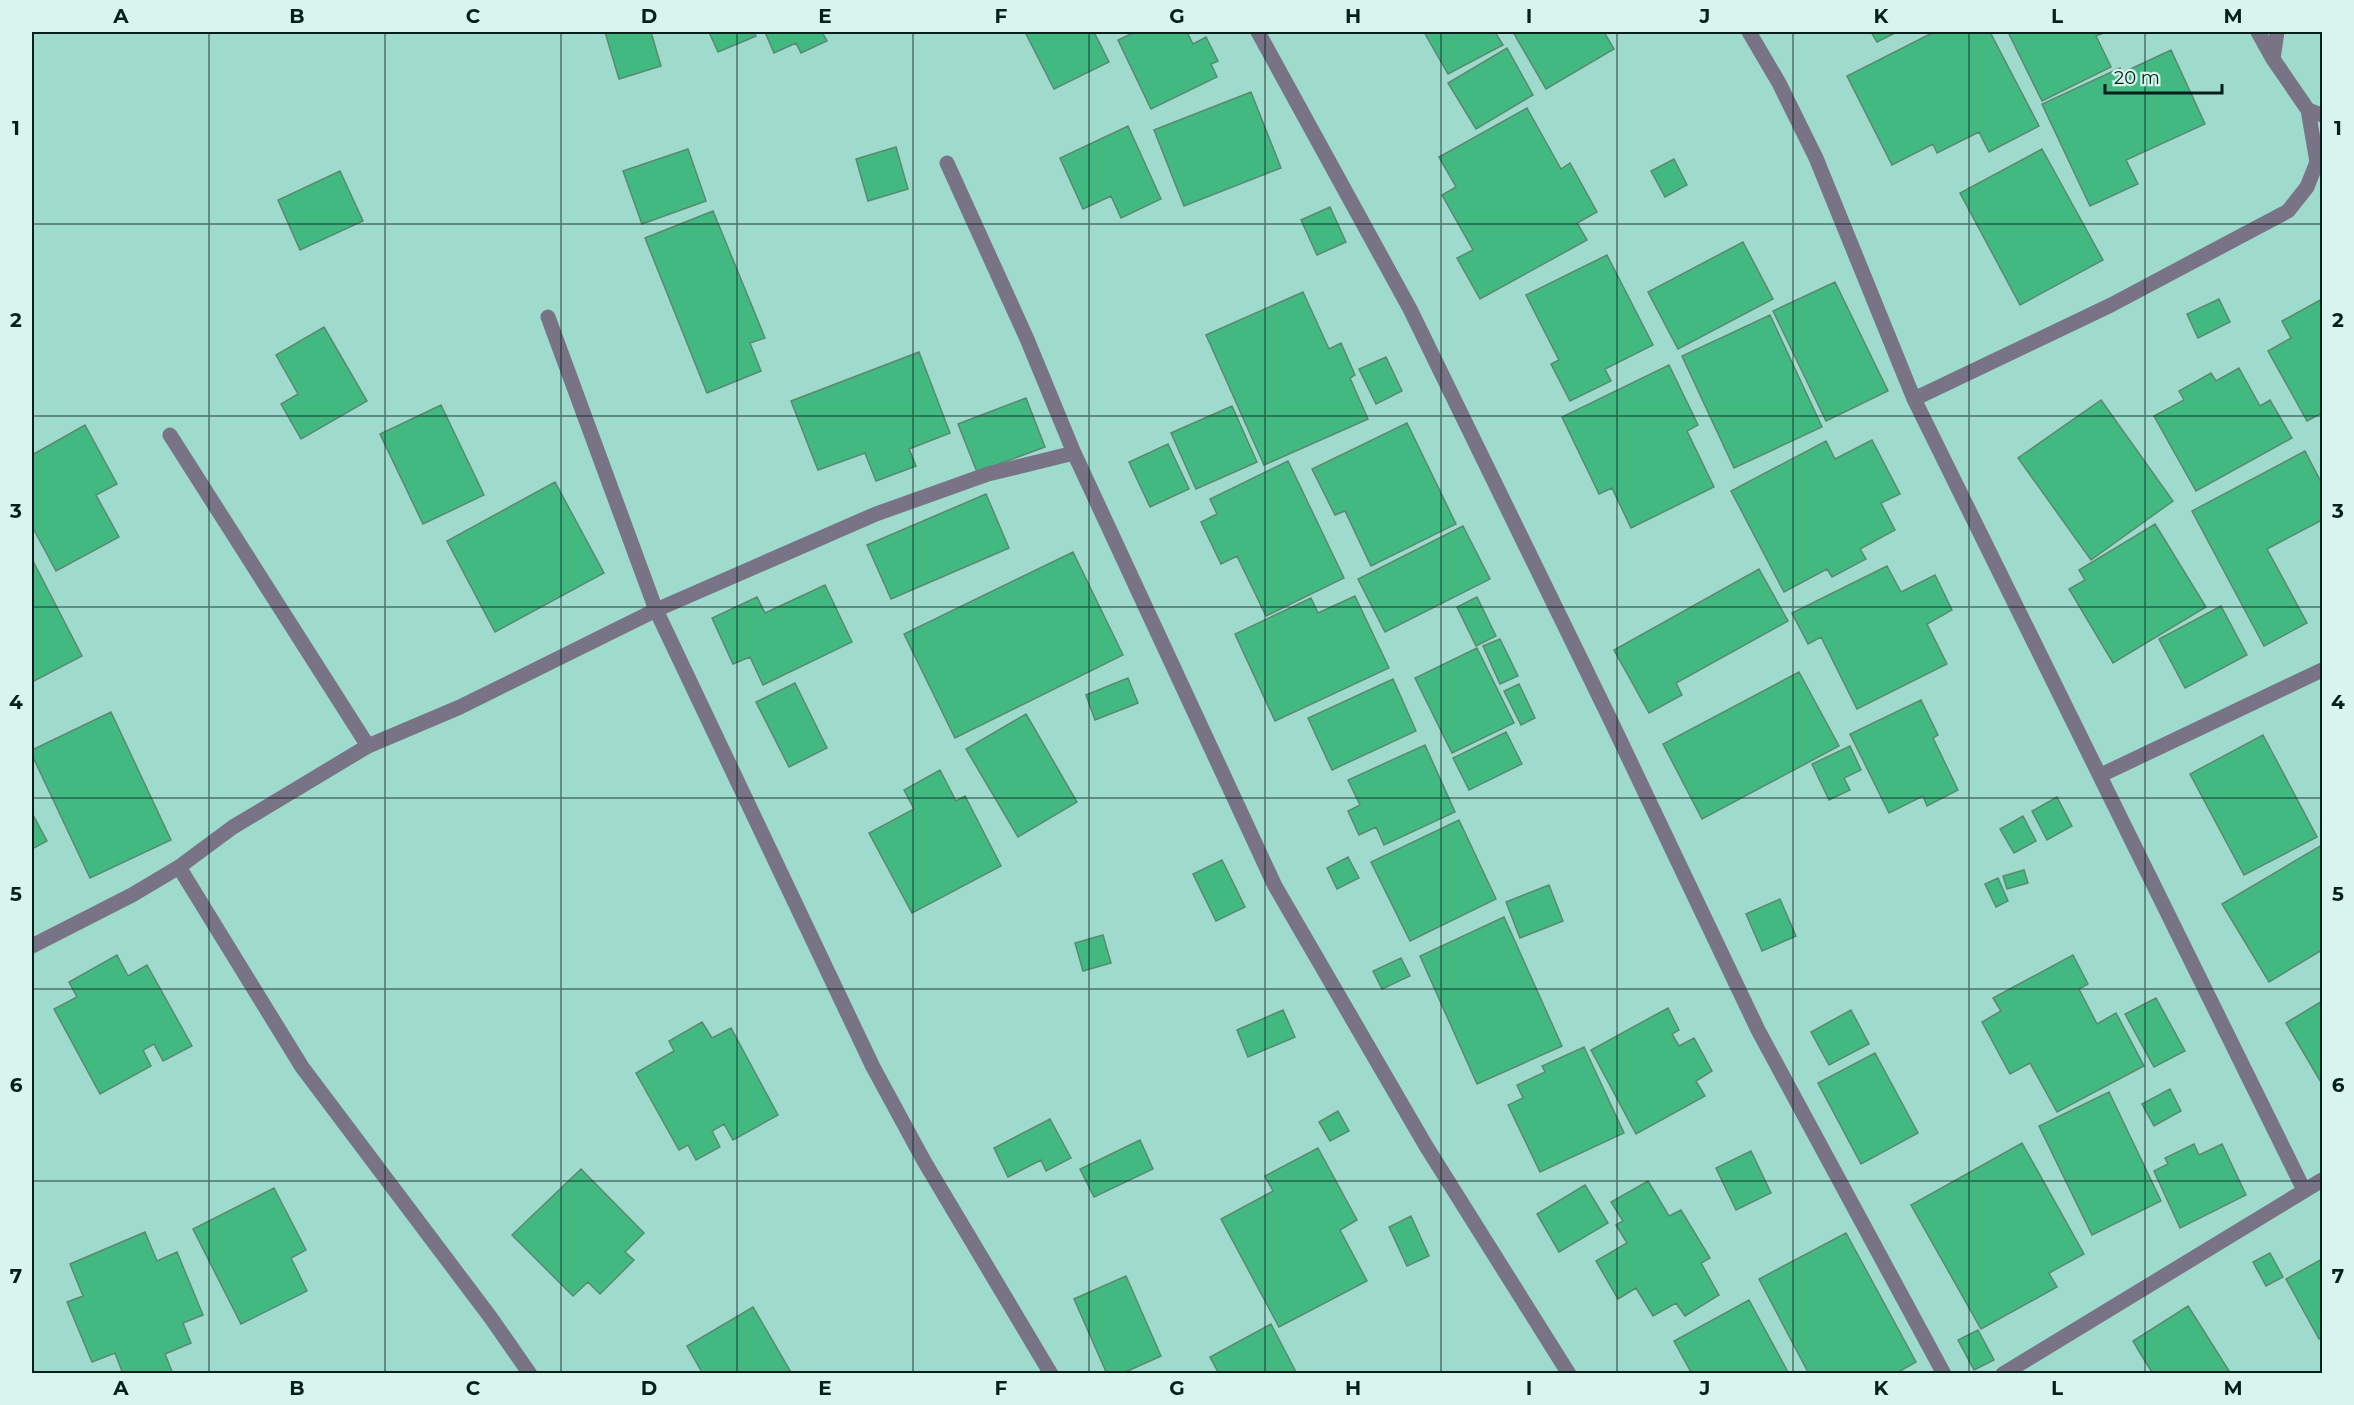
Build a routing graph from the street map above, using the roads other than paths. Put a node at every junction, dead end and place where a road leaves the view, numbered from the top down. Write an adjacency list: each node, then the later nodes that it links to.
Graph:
1 (1258, 32): 23 (street)
2 (1749, 32): 9 (street)
3 (2258, 32): 5 (street)
4 (2277, 32): 5 (street)
5 (2273, 59): 6 (street)
6 (2315, 113): 9 (street)
7 (947, 163): 11 (street)
8 (548, 317): 12 (street)
9 (1914, 399): 15 (street)
10 (170, 435): 14 (street)
11 (1074, 453): 12 (street); 22 (street)
12 (656, 610): 14 (street); 21 (street)
13 (2322, 670): 15 (street)
14 (368, 746): 16 (street)
15 (2101, 775): 19 (street)
16 (178, 867): 17 (street); 20 (street)
17 (32, 946)
18 (2322, 1180): 19 (street)
19 (2304, 1190): 24 (street)
20 (530, 1374)
21 (1051, 1374)
22 (1569, 1374)
23 (1944, 1374)
24 (2003, 1374)

